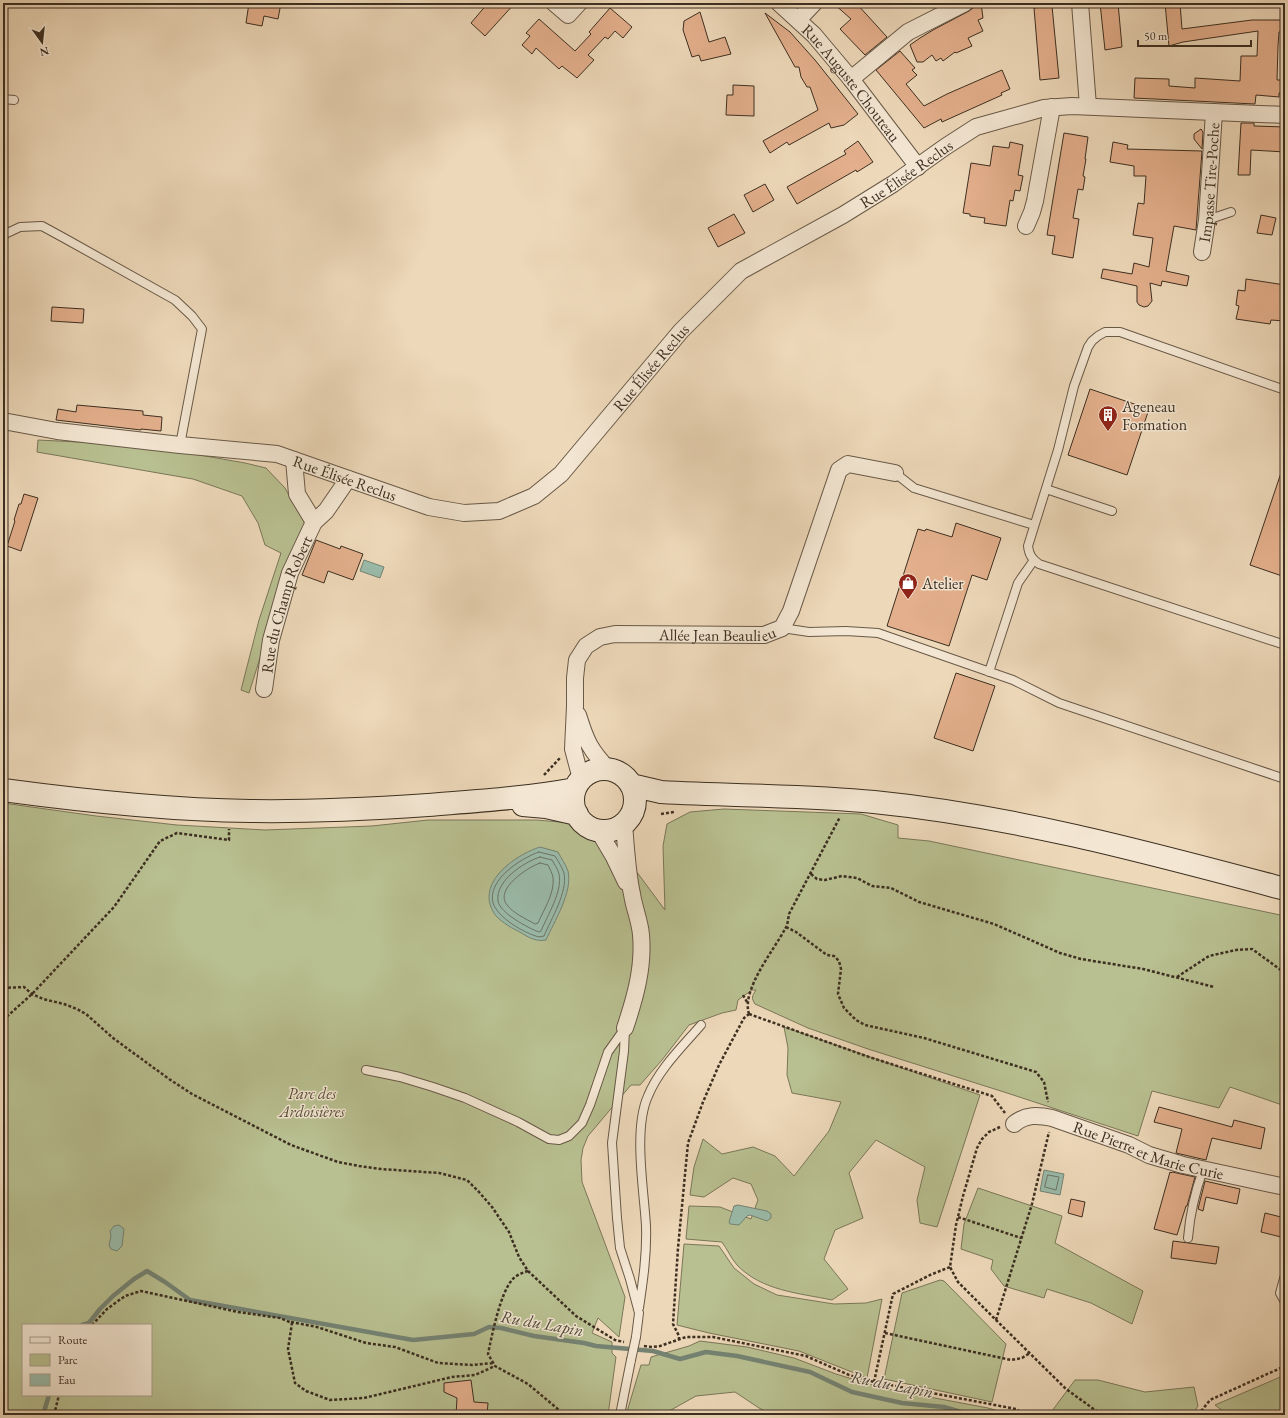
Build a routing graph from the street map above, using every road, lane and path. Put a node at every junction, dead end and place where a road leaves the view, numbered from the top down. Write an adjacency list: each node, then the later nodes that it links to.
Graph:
1 (554, 3): 2 (street)
2 (579, 3)
3 (779, 3): 7 (street, Rue Auguste Chouteau)
4 (814, 3): 7 (street)
5 (965, 3): 8 (street)
6 (1080, 3): 11 (street)
7 (798, 20): 8 (street, Rue Auguste Chouteau)
8 (851, 79): 15 (street, Rue Auguste Chouteau)
9 (3, 99): 10 (lane)
10 (14, 100)
11 (1088, 106): 12 (street, Rue Élisée Reclus); 13 (street, Rue Élisée Reclus)
12 (1052, 107): 15 (street, Rue Élisée Reclus); 18 (street)
13 (1214, 112): 14 (street, Rue Élisée Reclus); 17 (street, Impasse Tire-Poche)
14 (1285, 115)
15 (918, 167): 26 (street, Rue Élisée Reclus)
16 (1231, 212): 17 (lane)
17 (1207, 220): 20 (street, Impasse Tire-Poche)
18 (1026, 226)
19 (3, 235): 23 (lane)
20 (1202, 252)
21 (1285, 390): 27 (lane)
22 (3, 421): 23 (street, Rue Élisée Reclus)
23 (180, 445): 24 (street, Rue Élisée Reclus)
24 (294, 460): 26 (street, Rue Élisée Reclus); 29 (street, Rue du Champ Robert)
25 (895, 473): 30 (lane); 32 (street, Allée Jean Beaulieu)
26 (348, 479): 29 (street, Rue du Champ Robert)
27 (1046, 489): 28 (lane); 30 (lane)
28 (1112, 511)
29 (314, 522): 35 (street, Rue du Champ Robert)
30 (1034, 525): 31 (lane)
31 (1034, 560): 33 (lane); 34 (lane)
32 (782, 628): 34 (lane); 36 (street, Allée Jean Beaulieu)
33 (1285, 645)
34 (989, 672): 38 (lane)
35 (264, 689)
36 (575, 706): 37 (street, Allée Jean Beaulieu); 39 (street, Allée Jean Beaulieu)
37 (609, 770): 39 (main road); 40 (main road)
38 (1285, 779)
39 (578, 784): 43 (main road); 46 (main road)
40 (631, 785): 42 (main road); 47 (main road)
41 (3, 790): 45 (main road)
42 (717, 795): 44 (main road); 47 (main road)
43 (474, 802): 45 (main road); 46 (main road)
44 (843, 808): 49 (path); 50 (main road)
45 (229, 810): 57 (path)
46 (576, 814): 48 (main road)
47 (628, 818): 48 (main road); 51 (street)
48 (598, 830): 51 (street)
49 (811, 874): 52 (path); 54 (path)
50 (1285, 889)
51 (632, 894): 63 (street)
52 (786, 927): 59 (path); 65 (path)
53 (1285, 973): 54 (path)
54 (1176, 978): 55 (path)
55 (1214, 987)
56 (3, 988): 57 (path)
57 (32, 994): 61 (path); 73 (path)
58 (743, 995): 59 (path)
59 (747, 1003): 60 (path)
60 (749, 1014): 66 (path); 82 (path)
61 (3, 1020)
62 (701, 1025): 76 (lane)
63 (625, 1028): 64 (lane); 76 (lane)
64 (366, 1070)
65 (1052, 1118): 66 (street, Rue Pierre et Marie Curie); 67 (street, Rue Pierre et Marie Curie); 70 (path)
66 (1014, 1124): 69 (path)
67 (1203, 1170): 68 (street, Rue Pierre et Marie Curie); 71 (lane)
68 (1285, 1187)
69 (958, 1218): 70 (path); 72 (path)
70 (1021, 1238): 77 (path)
71 (1188, 1238)
72 (950, 1267): 77 (path); 80 (path)
73 (528, 1271): 81 (path); 85 (path)
74 (1285, 1275): 75 (lane)
75 (1285, 1302)
76 (639, 1313): 91 (lane, bridge)
77 (996, 1320): 84 (path)
78 (290, 1322): 79 (path); 85 (path); 85 (path)
79 (93, 1324)
80 (885, 1333): 84 (path); 87 (path)
81 (615, 1340)
82 (679, 1340): 83 (path); 87 (path)
83 (652, 1347)
84 (1030, 1353): 93 (path)
85 (495, 1365): 90 (path)
86 (1285, 1366): 94 (path)
87 (874, 1382): 92 (path)
88 (59, 1396): 89 (path)
89 (54, 1415)
90 (560, 1415)
91 (620, 1415)
92 (1025, 1415)
93 (1102, 1415)
94 (1198, 1415)

